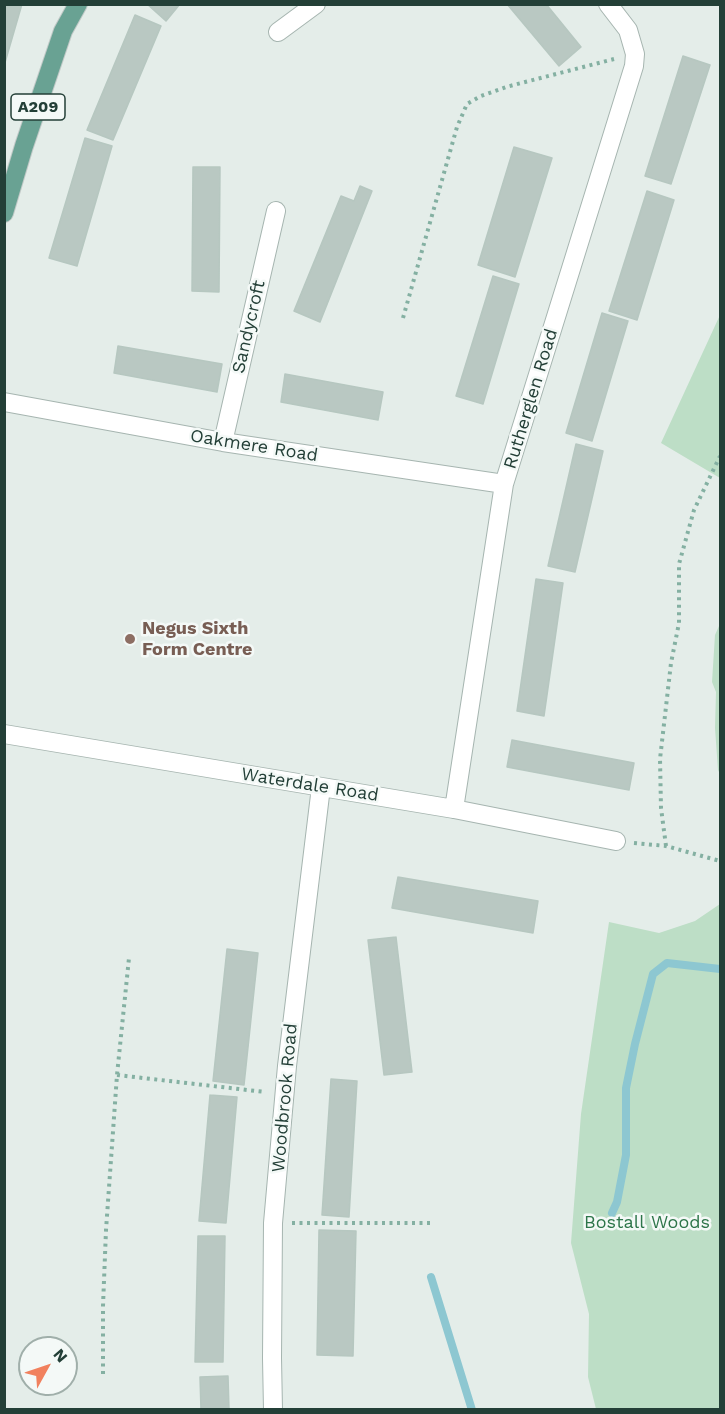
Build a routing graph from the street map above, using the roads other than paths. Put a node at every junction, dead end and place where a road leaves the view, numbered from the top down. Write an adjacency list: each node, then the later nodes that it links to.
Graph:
1 (78, 4): 6 (main road, A209)
2 (316, 4): 4 (street)
3 (608, 4): 9 (street, Rutherglen Road)
4 (278, 32)
5 (276, 212): 8 (street, Sandycroft)
6 (4, 213)
7 (4, 402): 8 (street, Oakmere Road)
8 (223, 442): 9 (street, Oakmere Road)
9 (504, 484): 12 (street, Rutherglen Road)
10 (4, 734): 11 (street, Waterdale Road)
11 (321, 787): 12 (street, Waterdale Road); 14 (street, Woodbrook Road)
12 (454, 809): 13 (street, Waterdale Road)
13 (615, 841)
14 (273, 1410)

